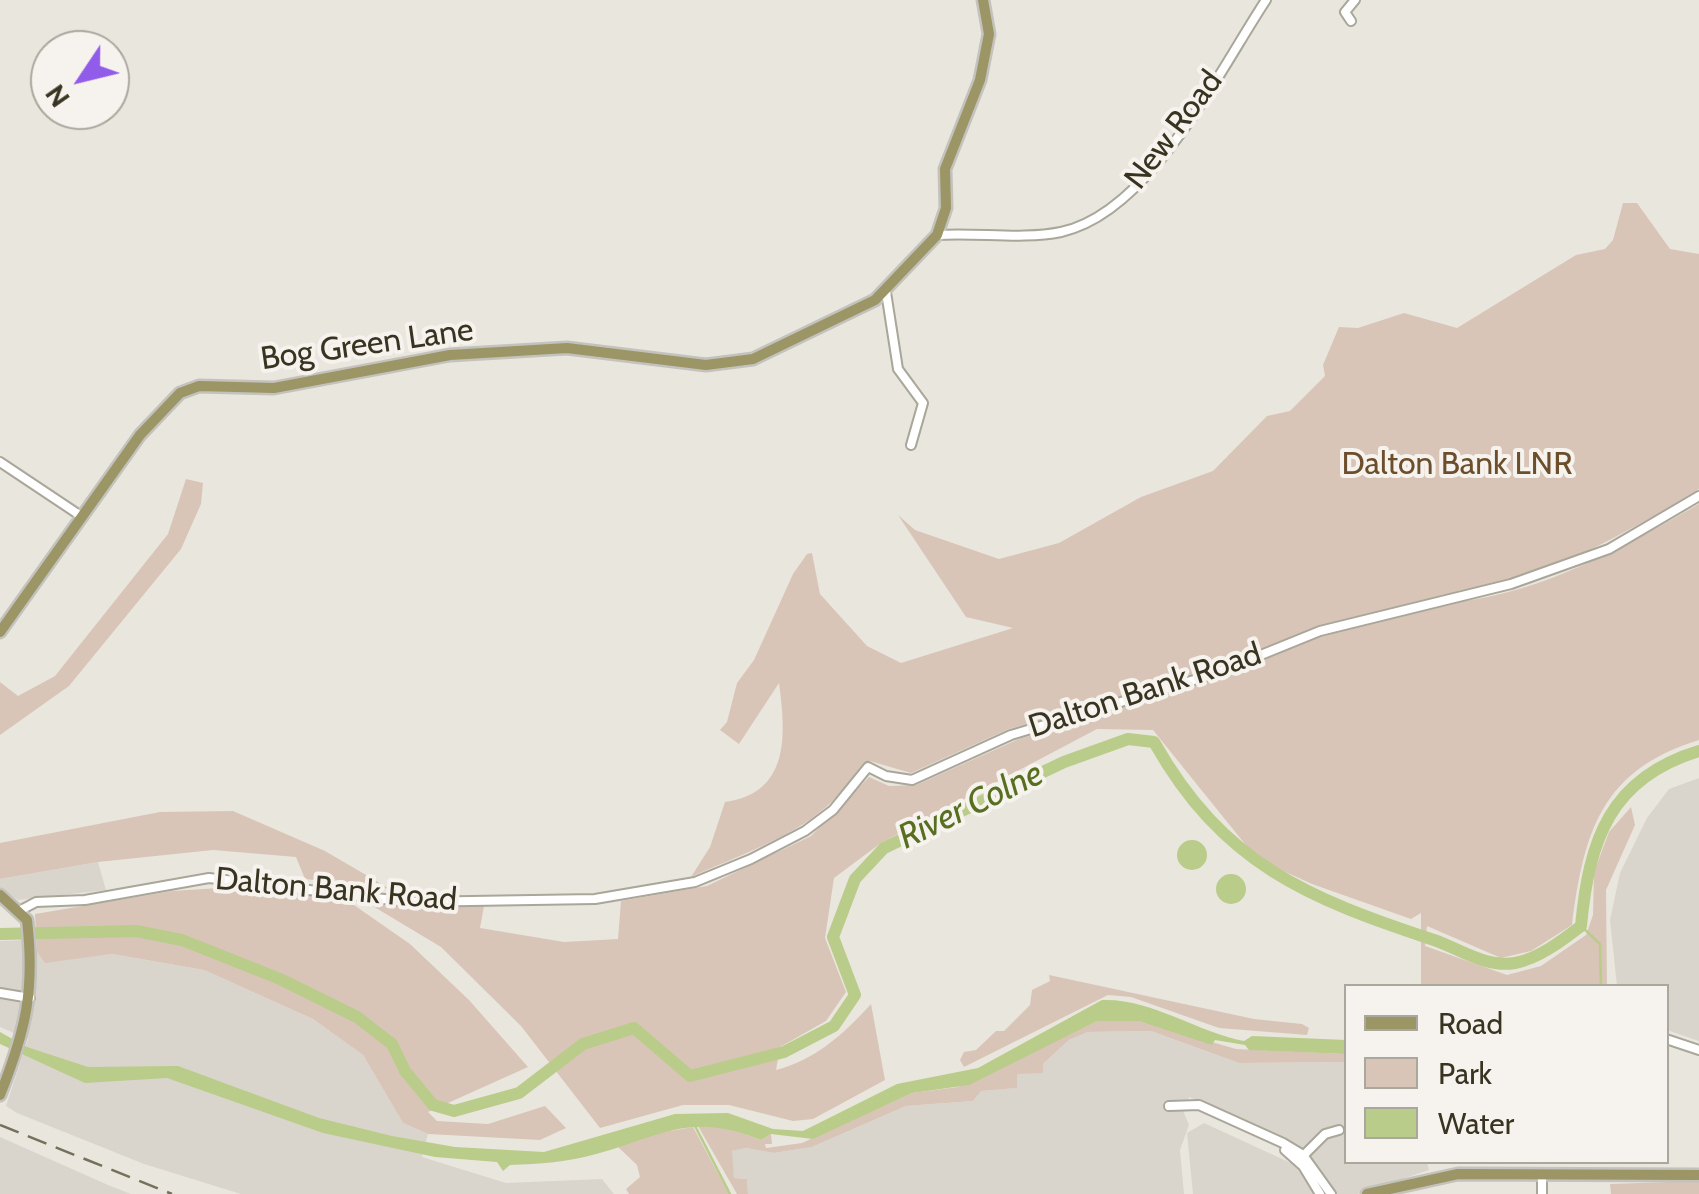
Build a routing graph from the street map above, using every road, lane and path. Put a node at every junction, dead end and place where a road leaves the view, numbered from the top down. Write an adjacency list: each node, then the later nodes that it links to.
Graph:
1 (982, 0): 5 (main road)
2 (1266, 0): 5 (street, New Road)
3 (1355, 0): 4 (street)
4 (1351, 21)
5 (938, 234): 6 (main road, Bog Green Lane)
6 (886, 292): 7 (street); 10 (main road, Bog Green Lane)
7 (911, 445)
8 (0, 462): 10 (street)
9 (1699, 496): 13 (street, Dalton Bank Road)
10 (81, 516): 11 (main road, Bog Green Lane)
11 (0, 632)
12 (0, 896): 13 (main road)
13 (20, 911): 15 (main road)
14 (0, 994): 15 (street)
15 (31, 998): 18 (main road)
16 (1669, 1040): 17 (street)
17 (1699, 1050)
18 (0, 1095)
19 (1169, 1106): 21 (street)
20 (1339, 1130): 22 (street)
21 (1269, 1138): 22 (street); 23 (street)
22 (1304, 1155): 23 (street); 27 (street)
23 (1310, 1174): 26 (street)
24 (1699, 1175): 25 (main road)
25 (1542, 1176): 28 (main road); 29 (street)
26 (1320, 1194)
27 (1331, 1194)
28 (1367, 1194)
29 (1542, 1194)

